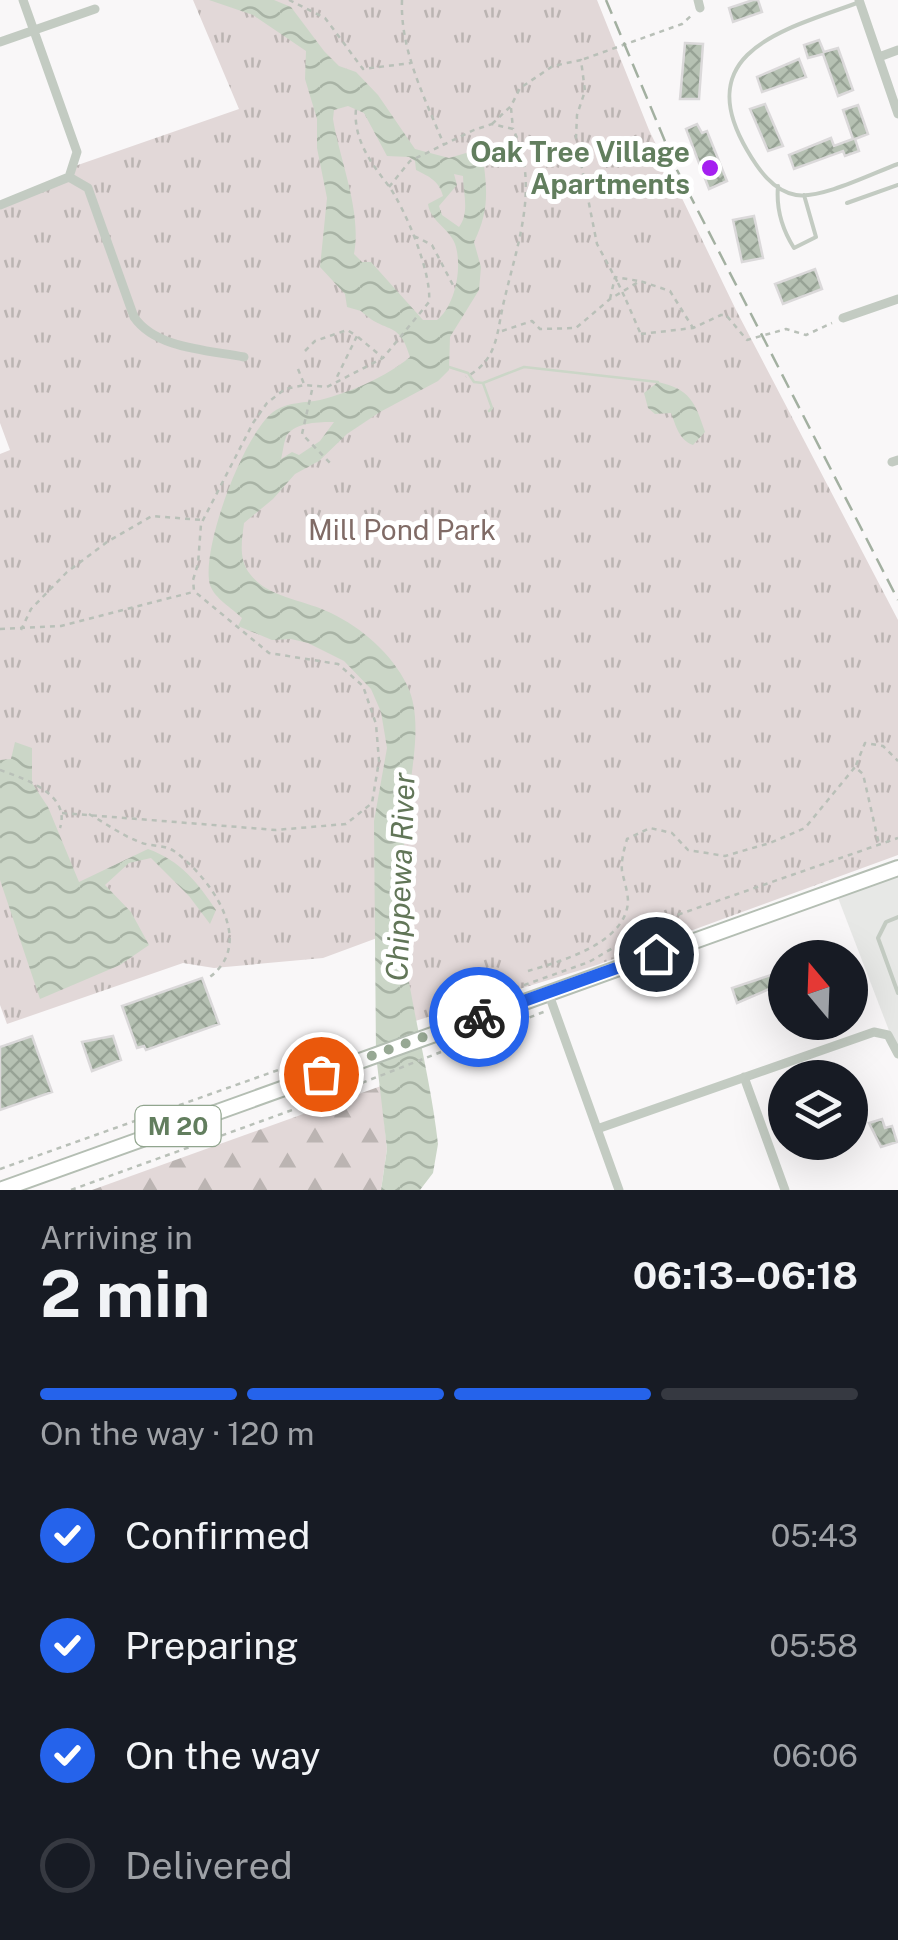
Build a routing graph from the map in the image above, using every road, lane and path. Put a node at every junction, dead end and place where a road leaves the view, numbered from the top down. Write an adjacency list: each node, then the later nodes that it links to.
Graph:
1 (23, 0): 7 (street)
2 (290, 0): 12 (path)
3 (402, 0): 12 (path)
4 (860, 1): 10 (street); 22 (lane)
5 (699, 4): 11 (path)
6 (95, 8): 7 (street)
7 (34, 31): 8 (street); 20 (street)
8 (0, 42)
9 (898, 50): 10 (street)
10 (878, 58): 15 (street)
11 (581, 60): 13 (path); 28 (path)
12 (411, 63): 18 (path)
13 (510, 106): 16 (path); 17 (path)
14 (356, 109): 23 (path)
15 (898, 114)
16 (492, 124): 17 (path); 18 (path)
17 (513, 129): 35 (path)
18 (444, 145): 23 (path)
19 (898, 164): 24 (lane)
20 (69, 178): 26 (street); 38 (street)
21 (898, 185): 25 (lane)
22 (778, 186): 24 (lane); 24 (lane)
23 (390, 187): 27 (path)
24 (804, 195)
25 (848, 202)
26 (0, 205)
27 (413, 235): 30 (path); 39 (path)
28 (615, 276): 29 (path); 32 (path); 34 (path, bridge)
29 (640, 281): 32 (path); 34 (path)
30 (455, 289)
31 (898, 299): 33 (street)
32 (610, 300): 35 (path)
33 (843, 318): 34 (path)
34 (693, 328)
35 (499, 332): 41 (path)
36 (357, 336): 37 (path); 39 (path); 42 (path)
37 (305, 350)
38 (244, 357)
39 (383, 358): 42 (path)
40 (298, 370): 43 (path)
41 (466, 378)
42 (334, 382): 44 (path)
43 (304, 385): 44 (path); 46 (path)
44 (312, 388): 45 (path)
45 (332, 465)
46 (203, 520): 47 (path); 49 (path)
47 (194, 591): 49 (path); 54 (path)
48 (0, 628): 49 (path)
49 (21, 630)
50 (898, 761): 51 (path)
51 (855, 767): 57 (path); 60 (path)
52 (0, 770): 53 (path)
53 (62, 813): 54 (path); 55 (path)
54 (88, 814): 61 (path)
55 (60, 828)
56 (898, 838): 57 (path)
57 (880, 845): 64 (path)
58 (898, 868): 62 (main road, M 20)
59 (898, 917): 63 (lane)
60 (528, 971)
61 (208, 978)
62 (548, 992): 69 (street); 71 (main road, M 20)
63 (898, 994)
64 (457, 1013)
65 (541, 1013): 72 (path)
66 (342, 1054): 70 (path)
67 (898, 1054): 68 (street)
68 (744, 1077): 69 (street); 74 (street)
69 (597, 1130): 73 (street)
70 (0, 1169)
71 (0, 1190)
72 (71, 1190)
73 (618, 1190)
74 (785, 1190)

